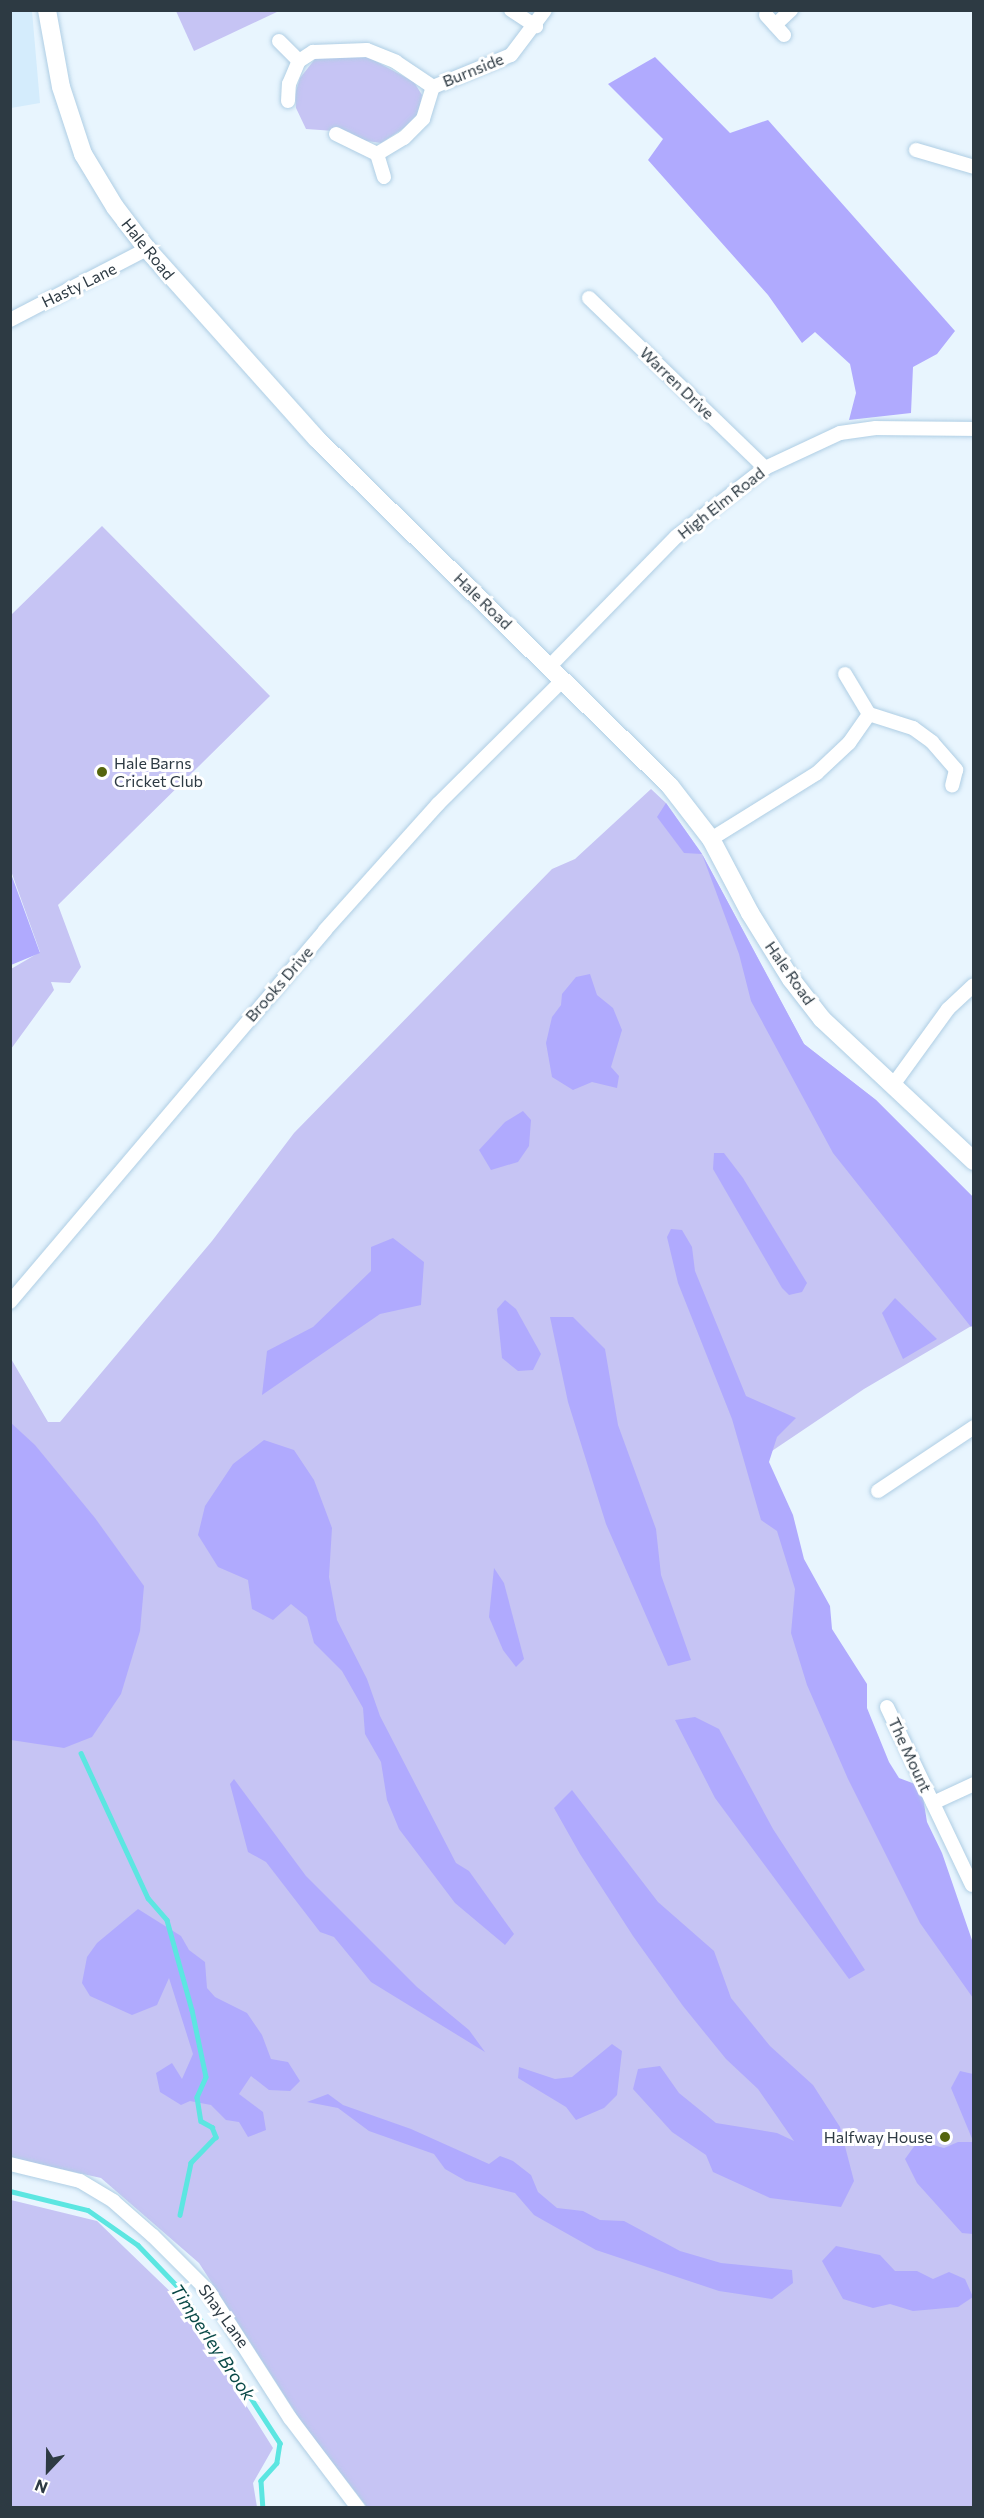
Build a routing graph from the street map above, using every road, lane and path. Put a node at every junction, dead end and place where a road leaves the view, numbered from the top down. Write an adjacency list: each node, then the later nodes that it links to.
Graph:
1 (47, 10): 16 (main road, Hale Road)
2 (511, 10): 6 (street)
3 (545, 10): 6 (street, Burnside)
4 (791, 10): 5 (street)
5 (775, 25)
6 (536, 26): 9 (street, Burnside)
7 (279, 41): 8 (street)
8 (298, 61): 9 (street, Burnside); 10 (street)
9 (433, 87): 13 (street, Burnside)
10 (288, 101)
11 (336, 134): 13 (street)
12 (916, 150): 14 (street)
13 (377, 154): 15 (street)
14 (974, 167)
15 (384, 177)
16 (147, 249): 18 (street, Hasty Lane); 21 (main road, Hale Road)
17 (589, 298): 20 (street, Warren Drive)
18 (10, 320)
19 (974, 429): 20 (street, High Elm Road)
20 (765, 468): 21 (street, High Elm Road)
21 (549, 667): 23 (main road, Hale Road)
22 (845, 674): 24 (street)
23 (563, 680): 26 (main road, Hale Road); 30 (street, Brooks Drive)
24 (869, 714): 25 (street); 26 (street)
25 (952, 786)
26 (711, 839): 28 (main road, Hale Road)
27 (974, 985): 28 (street)
28 (893, 1085): 29 (main road, Hale Road)
29 (971, 1153)
30 (10, 1302)
31 (974, 1427): 32 (street)
32 (878, 1491)
33 (887, 1707): 35 (street, The Mount)
34 (974, 1784): 35 (street, The Mount)
35 (933, 1803): 36 (street, The Mount)
36 (972, 1885)
37 (10, 2164): 38 (street, Shay Lane)
38 (358, 2508)

